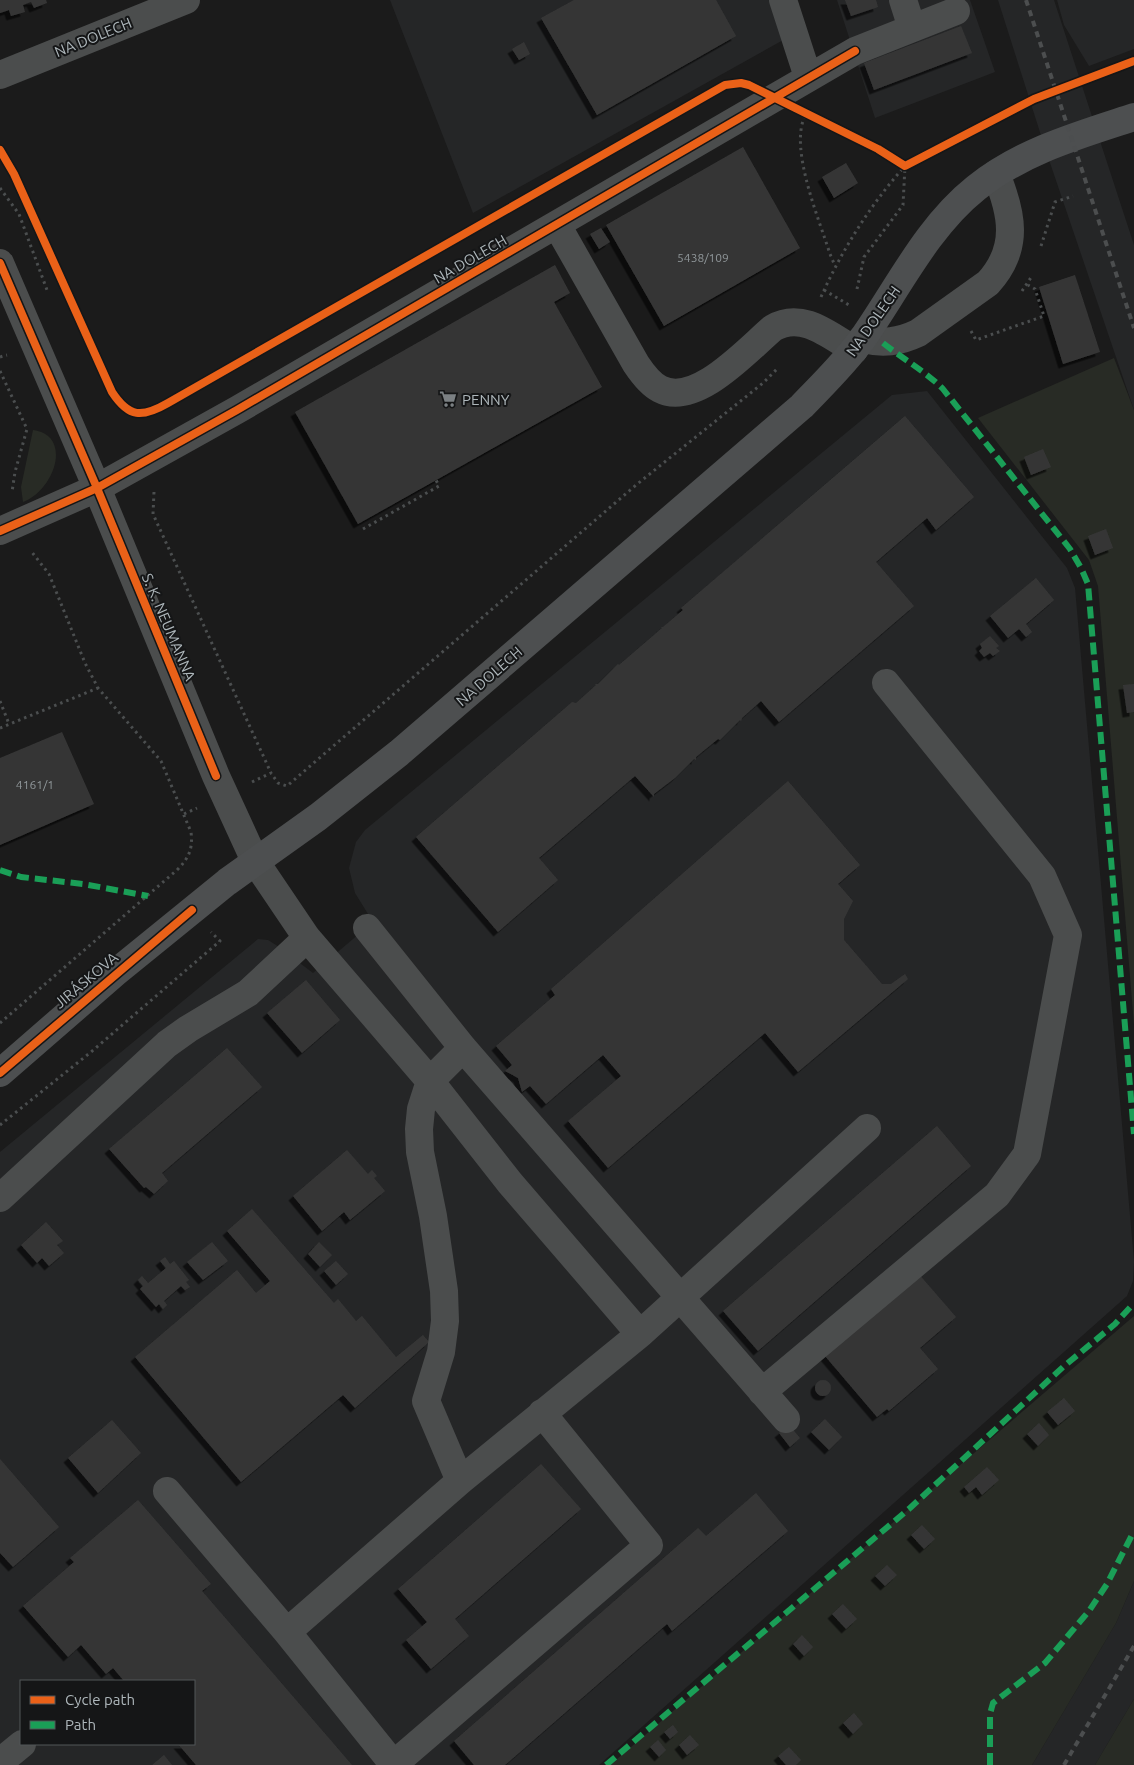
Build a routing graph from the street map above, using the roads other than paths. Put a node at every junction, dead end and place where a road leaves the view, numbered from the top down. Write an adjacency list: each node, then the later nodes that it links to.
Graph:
1 (186, 0): 6 (street, NA DOLECH)
2 (783, 0): 7 (street)
3 (902, 0): 5 (street)
4 (956, 11): 5 (street, NA DOLECH)
5 (912, 28): 7 (street, NA DOLECH)
6 (0, 75)
7 (808, 77): 10 (street, NA DOLECH)
8 (1134, 117): 9 (main road, NA DOLECH)
9 (996, 174): 12 (main road, NA DOLECH); 12 (street)
10 (557, 224): 12 (street); 13 (street, NA DOLECH)
11 (0, 263): 13 (street, S. K. NEUMANNA)
12 (858, 345): 16 (main road, NA DOLECH)
13 (97, 488): 14 (street); 16 (street, S. K. NEUMANNA)
14 (0, 531)
15 (886, 683): 26 (street)
16 (255, 861): 18 (street, S. K. NEUMANNA); 20 (main road, JIRÁSKOVA)
17 (367, 928): 19 (street)
18 (307, 938): 21 (street, S. K. NEUMANNA); 23 (street)
19 (463, 1048): 21 (street); 24 (street)
20 (0, 1073)
21 (430, 1082): 25 (street, S. K. NEUMANNA); 29 (street)
22 (867, 1128): 24 (street)
23 (0, 1198)
24 (680, 1298): 25 (street); 26 (street)
25 (640, 1334): 27 (street)
26 (762, 1392): 28 (street)
27 (542, 1413): 29 (street); 32 (street)
28 (786, 1419)
29 (460, 1480): 31 (street)
30 (167, 1491): 31 (street)
31 (287, 1632): 32 (street)
32 (394, 1765)

